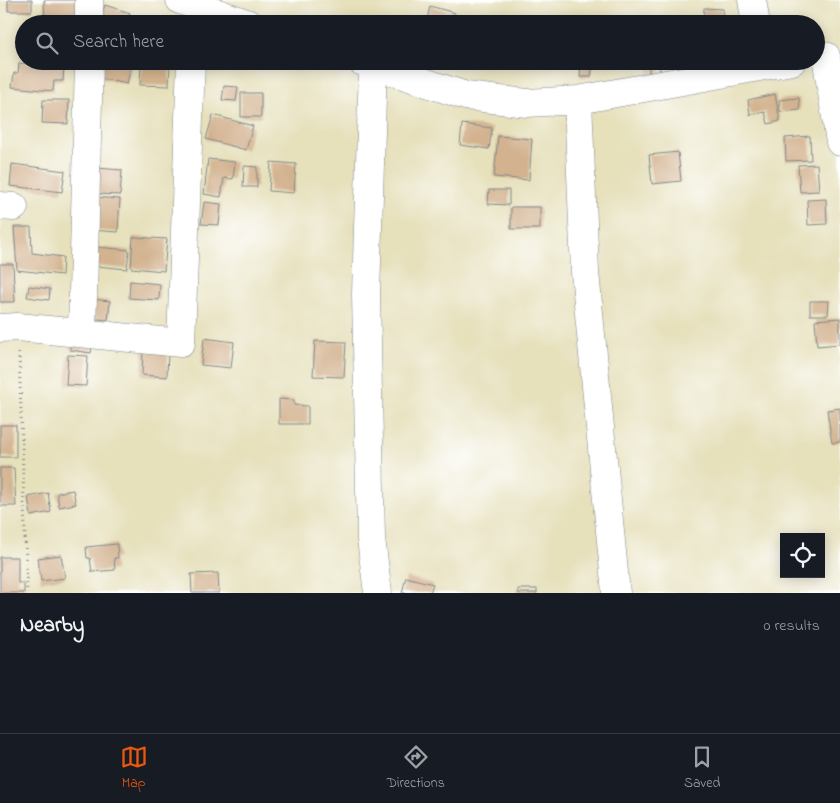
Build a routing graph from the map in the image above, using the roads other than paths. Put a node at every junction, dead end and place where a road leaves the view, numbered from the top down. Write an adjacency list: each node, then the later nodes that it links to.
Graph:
1 (89, 0): 4 (street)
2 (752, 0): 6 (street)
3 (188, 9): 5 (street)
4 (89, 15)
5 (212, 15)
6 (754, 15)
7 (827, 55): 14 (street)
8 (89, 70): 16 (street)
9 (191, 70): 16 (street)
10 (367, 70): 17 (street)
11 (388, 70): 13 (street)
12 (732, 70): 13 (street)
13 (578, 100): 18 (street)
14 (840, 142)
15 (9, 328): 16 (street)
16 (82, 333)
17 (378, 593)
18 (616, 593)

